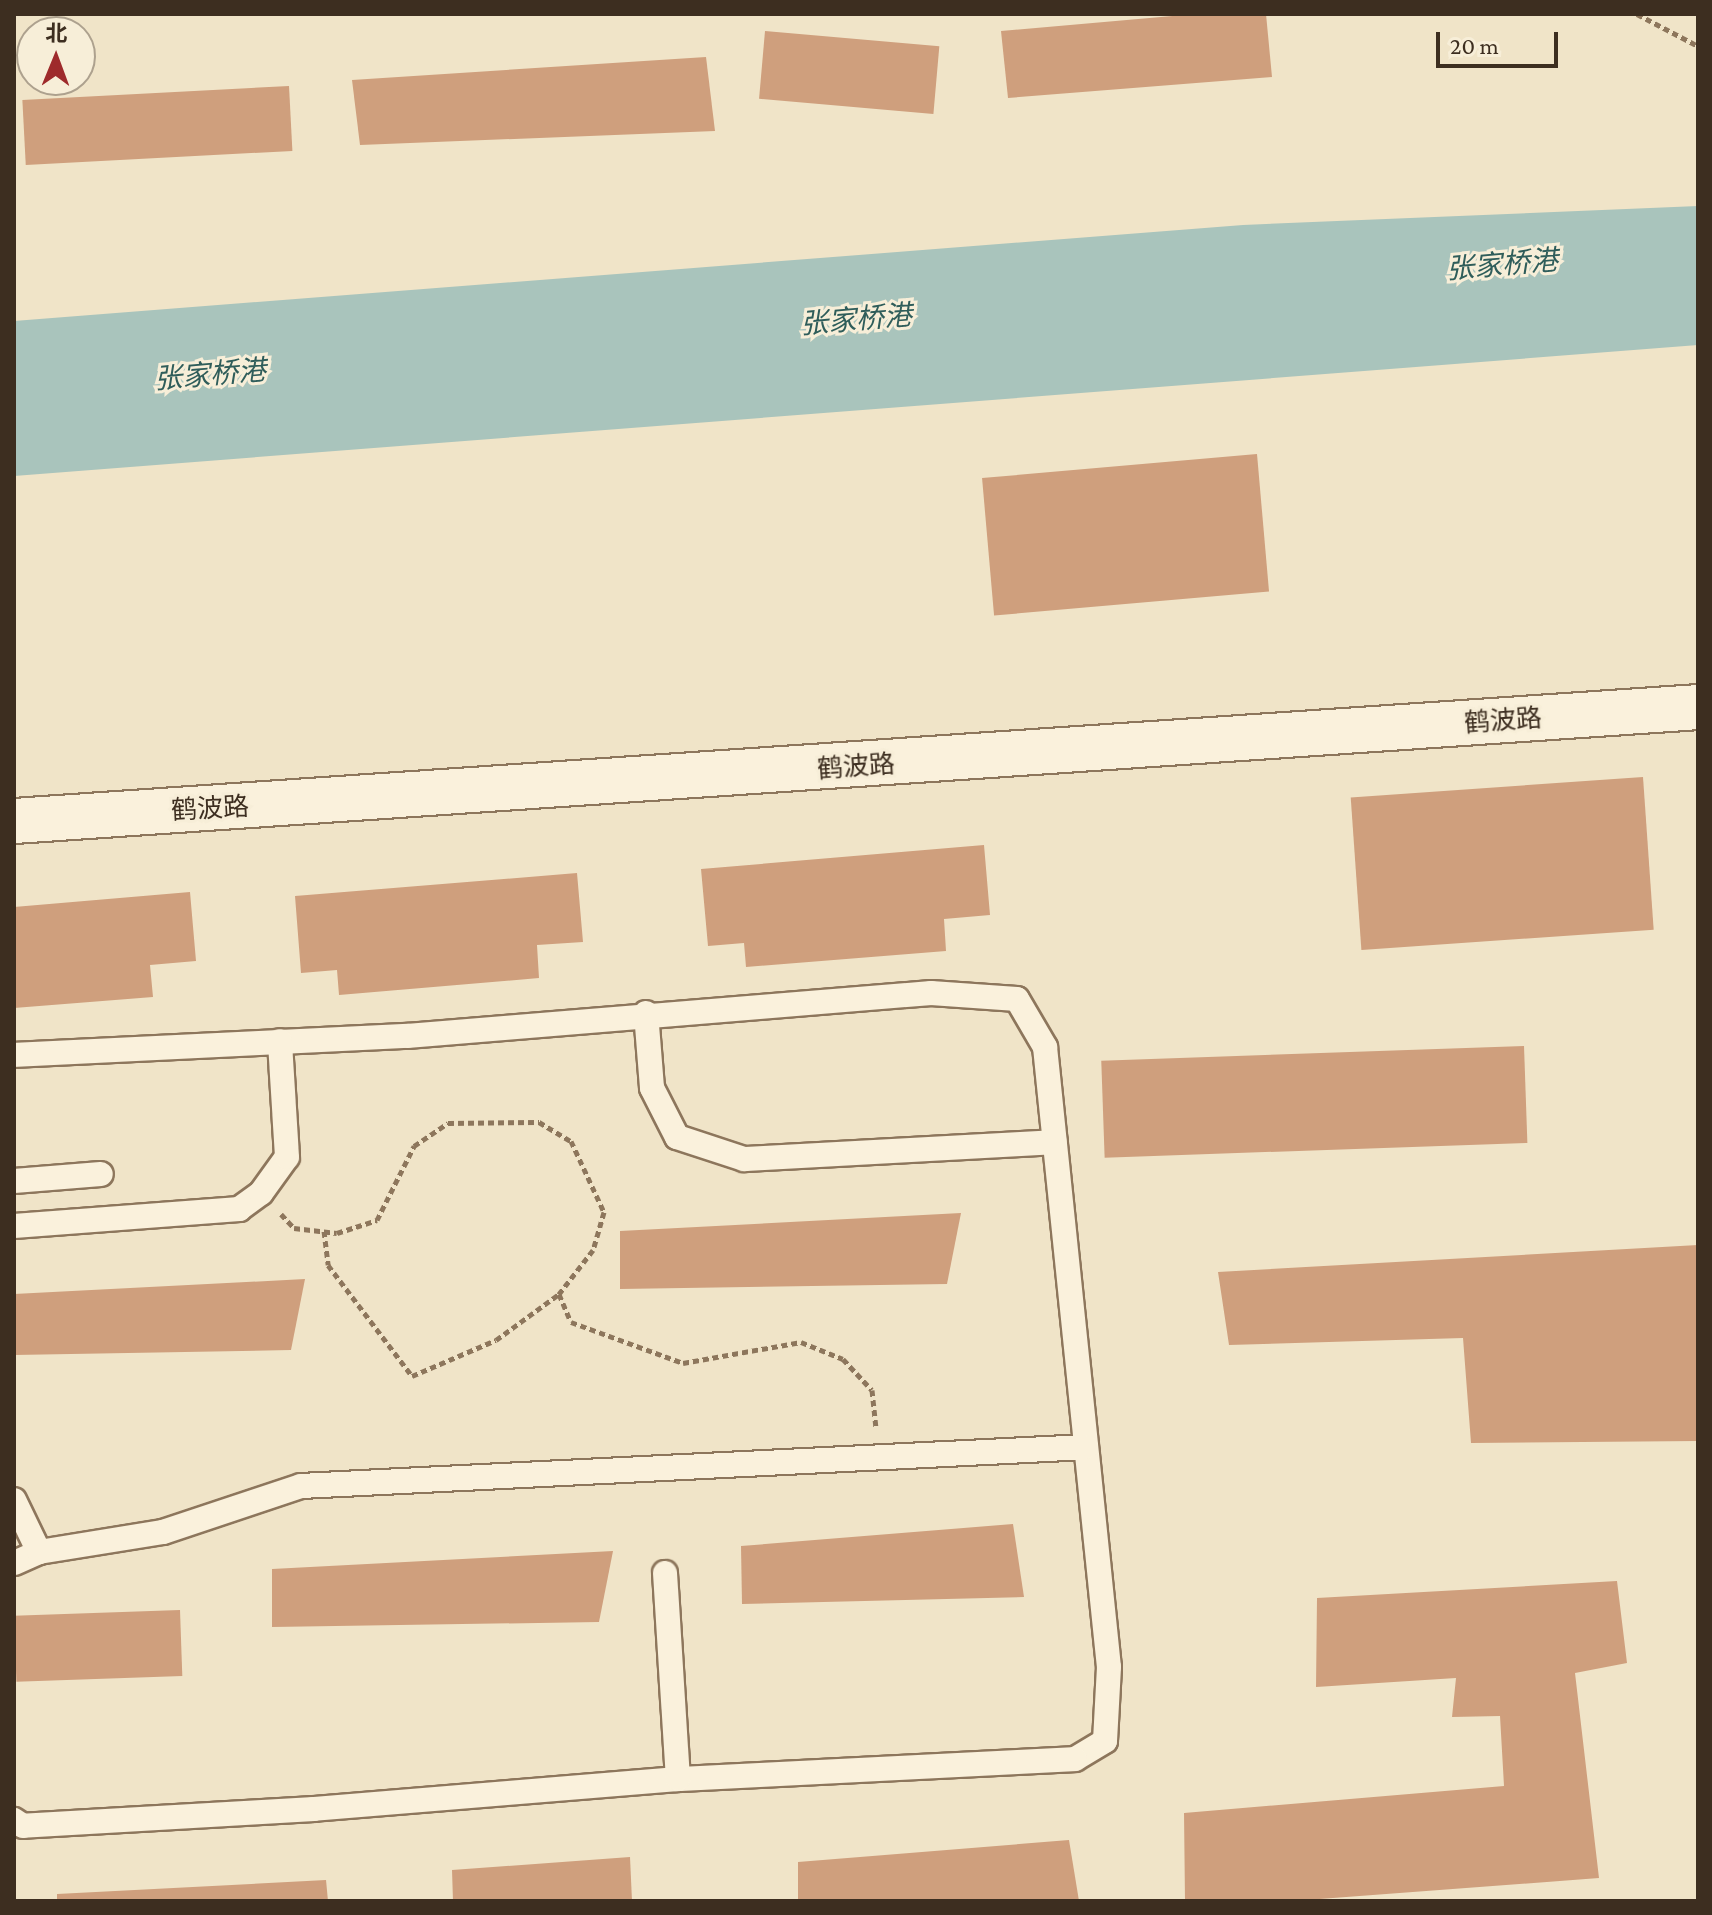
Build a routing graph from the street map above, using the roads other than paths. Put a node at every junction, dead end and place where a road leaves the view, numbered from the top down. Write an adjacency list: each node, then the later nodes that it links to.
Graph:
1 (1698, 707): 2 (street, 鹤波路)
2 (14, 821)
3 (646, 1013): 4 (lane); 6 (lane); 6 (lane)
4 (280, 1041): 5 (lane); 9 (lane)
5 (14, 1055)
6 (1055, 1142): 10 (lane)
7 (101, 1174): 8 (lane)
8 (14, 1181)
9 (14, 1226)
10 (1086, 1447): 12 (lane); 15 (lane)
11 (14, 1500): 12 (lane)
12 (39, 1552): 13 (lane)
13 (14, 1563)
14 (665, 1573): 15 (lane)
15 (678, 1779): 16 (lane)
16 (14, 1820)

